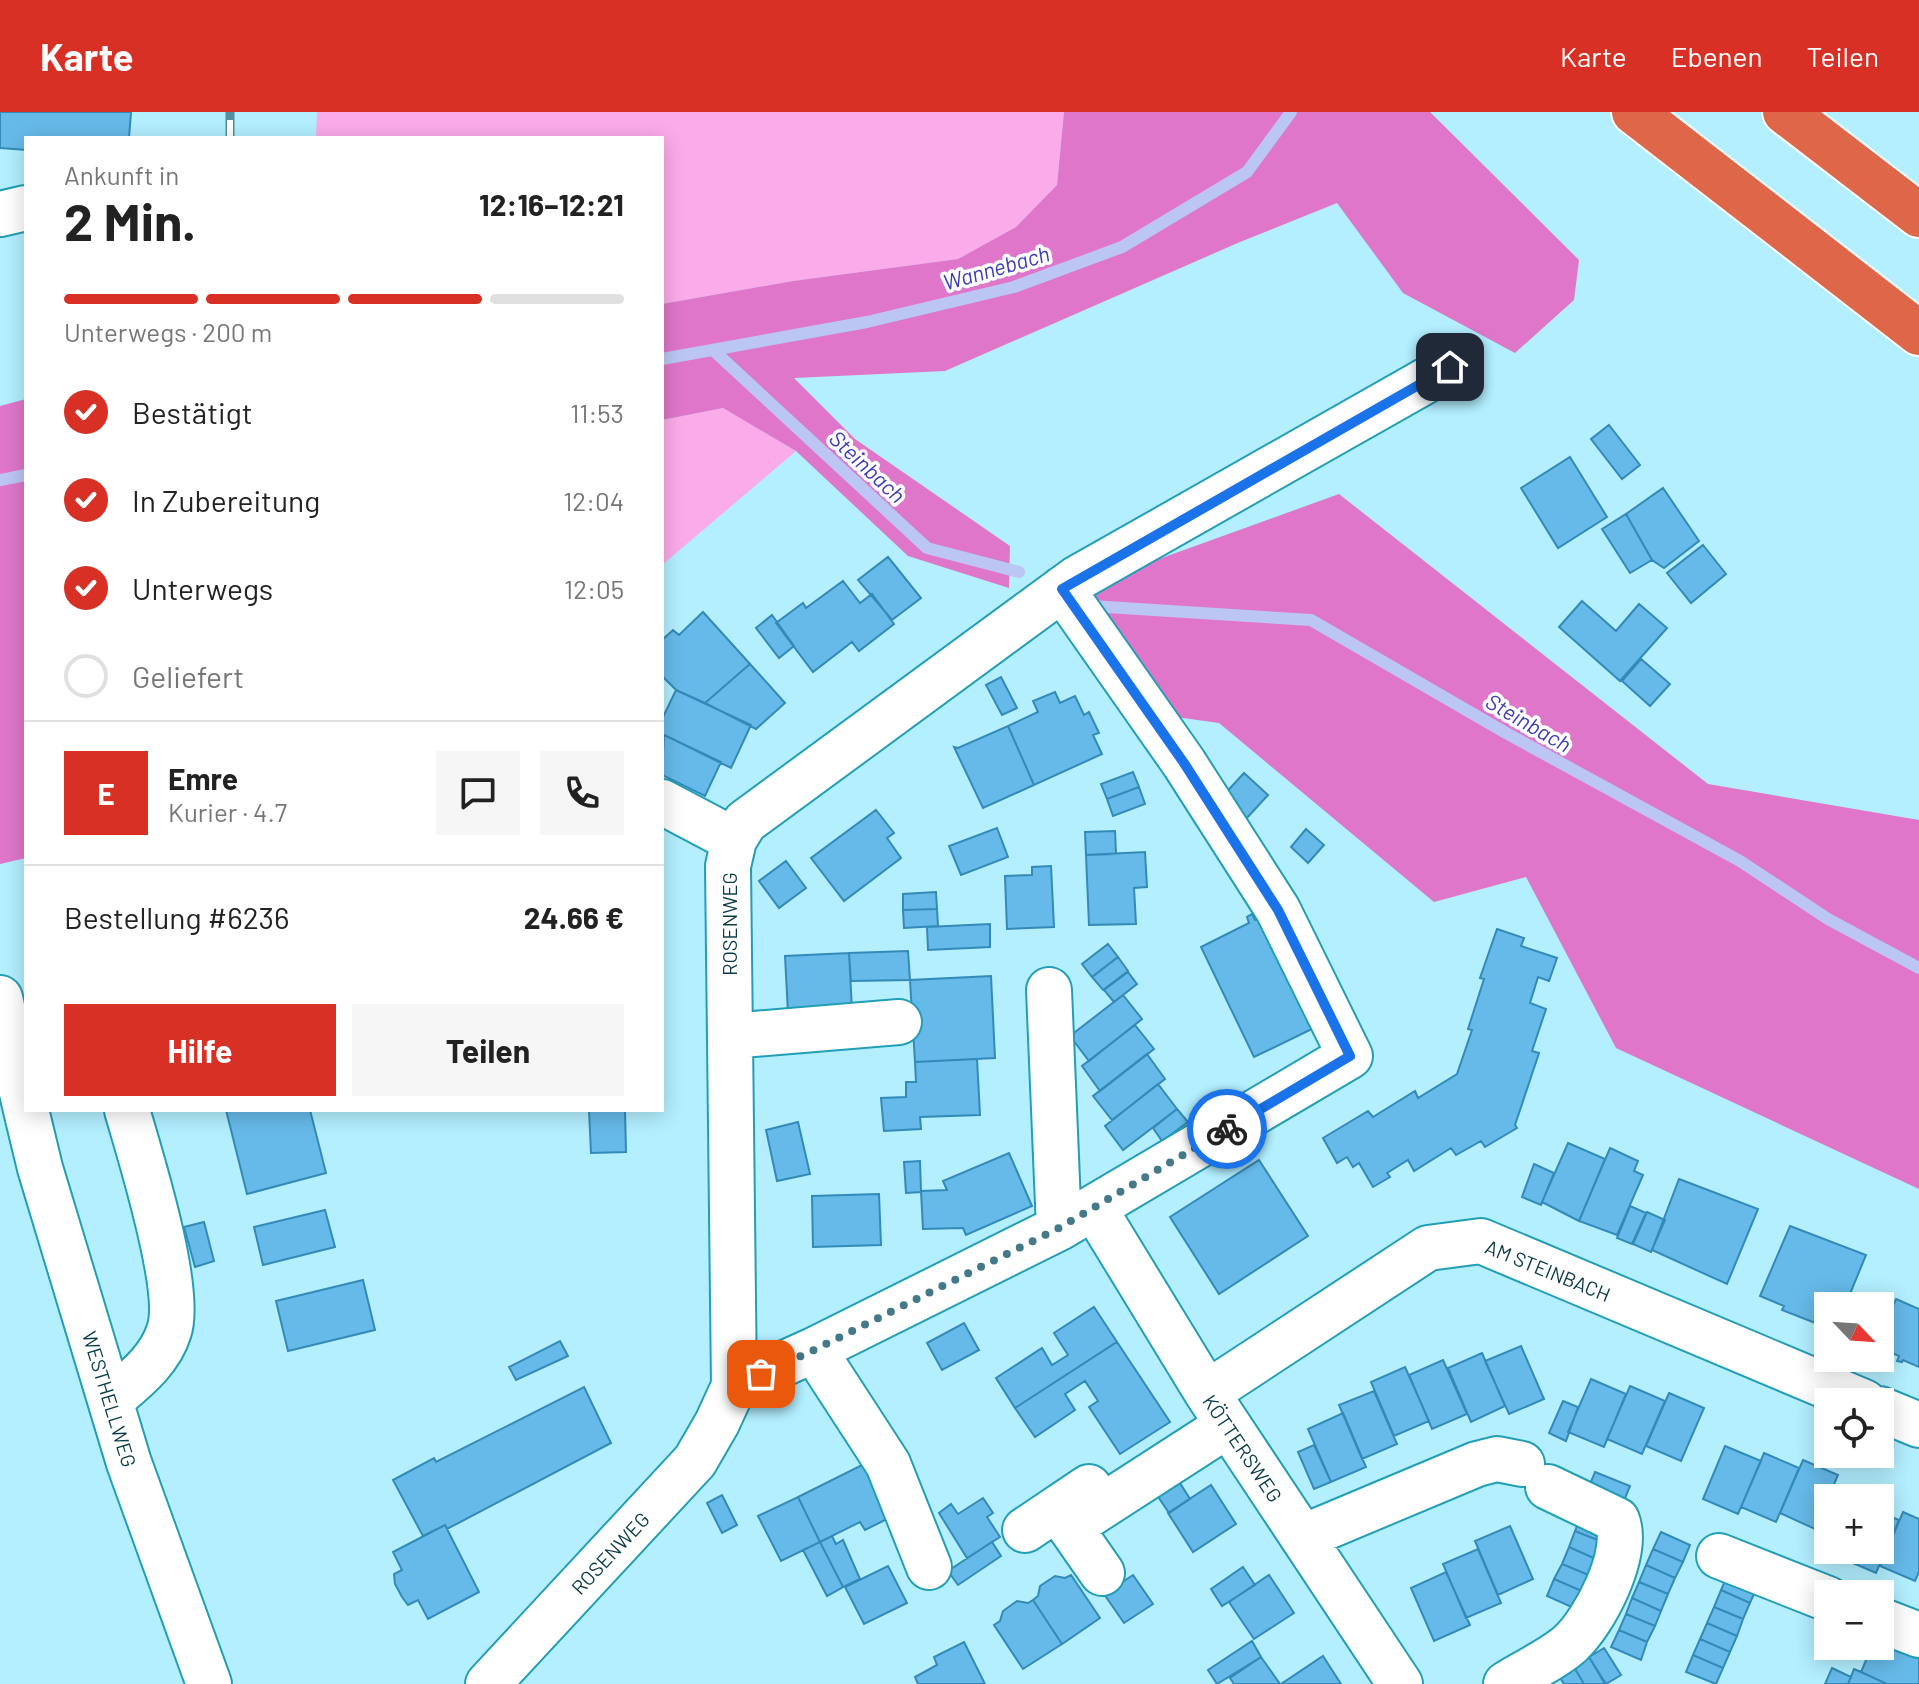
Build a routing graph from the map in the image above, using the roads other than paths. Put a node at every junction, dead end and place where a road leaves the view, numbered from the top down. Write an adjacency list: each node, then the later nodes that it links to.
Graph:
1 (1634, 112): 6 (highway)
2 (1785, 112): 5 (highway)
3 (24, 208): 4 (street)
4 (0, 214)
5 (1919, 215)
6 (1919, 333)
7 (1450, 367): 8 (street)
8 (1062, 589): 10 (street); 18 (street)
9 (664, 803): 10 (street)
10 (734, 840): 14 (street, ROSENWEG)
11 (1049, 990): 18 (street)
12 (0, 998): 15 (street, WESTHELLWEG)
13 (899, 1022): 14 (street)
14 (730, 1036): 20 (street, ROSENWEG)
15 (24, 1101)
16 (26, 1112): 22 (street, WESTHELLWEG)
17 (128, 1112): 22 (street)
18 (1077, 1218): 19 (street); 23 (street, KÖTTERSWEG)
19 (814, 1350): 20 (street); 29 (street)
20 (734, 1386): 35 (street, ROSENWEG)
21 (1831, 1388): 23 (street, AM STEINBACH)
22 (111, 1400): 34 (street, WESTHELLWEG)
23 (1216, 1407): 26 (street); 27 (street, KÖTTERSWEG); 30 (street)
24 (1894, 1415): 25 (street)
25 (1919, 1425)
26 (1025, 1530)
27 (1303, 1537): 36 (street, KÖTTERSWEG); 37 (street)
28 (1719, 1556): 31 (street)
29 (929, 1567)
30 (1102, 1573)
31 (1814, 1593)
32 (1894, 1625): 33 (street)
33 (1919, 1635)
34 (209, 1684)
35 (488, 1684)
36 (1400, 1684)
37 (1506, 1684)

